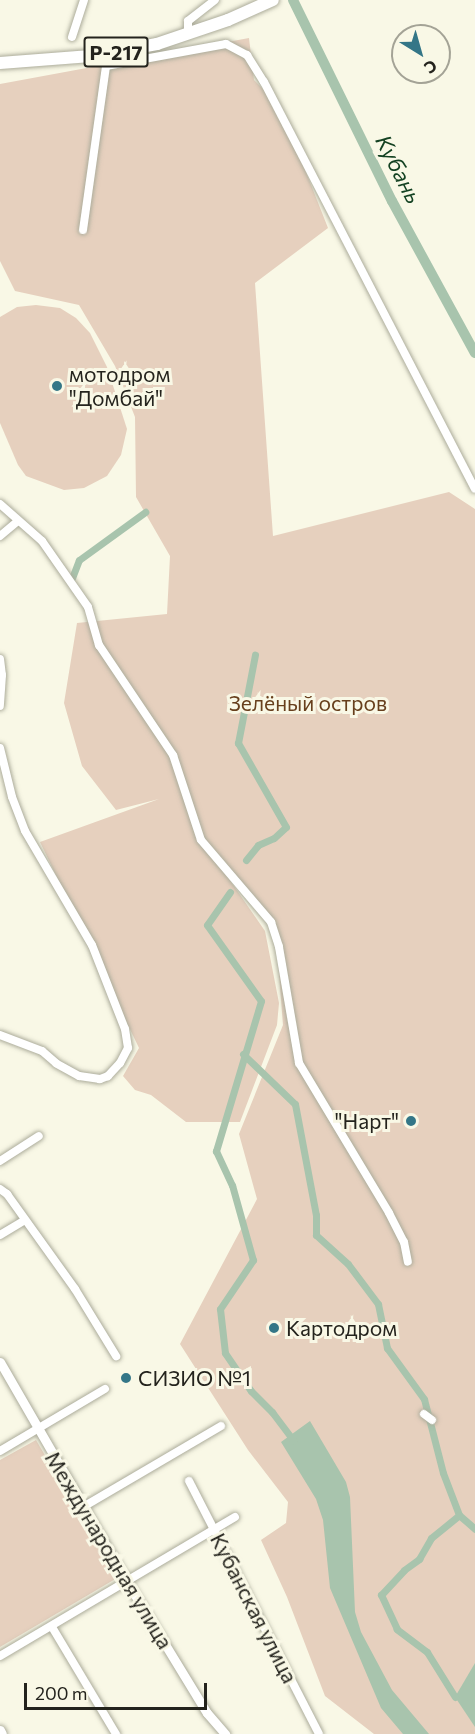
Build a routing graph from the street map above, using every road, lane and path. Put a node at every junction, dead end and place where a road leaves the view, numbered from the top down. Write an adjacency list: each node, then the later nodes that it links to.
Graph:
1 (84, 0): 7 (street)
2 (215, 0): 6 (street)
3 (259, 0): 5 (highway, Р-217)
4 (273, 0): 5 (highway, Р-217)
5 (228, 18): 6 (highway, Р-217); 9 (highway, Р-217)
6 (188, 29): 8 (highway, Р-217)
7 (72, 37)
8 (0, 57)
9 (105, 60): 10 (highway, Р-217); 11 (street); 12 (street)
10 (0, 63)
11 (83, 230)
12 (475, 489)
13 (0, 504): 14 (street)
14 (18, 521): 15 (street); 25 (street)
15 (0, 536)
16 (0, 659): 17 (street)
17 (0, 706)
18 (0, 748): 19 (street)
19 (0, 1035)
20 (39, 1136): 21 (street)
21 (0, 1161)
22 (0, 1189): 23 (street)
23 (25, 1220): 24 (street); 26 (street)
24 (0, 1235)
25 (408, 1262)
26 (116, 1356)
27 (0, 1362): 32 (main road, Международная улица)
28 (105, 1389): 32 (street)
29 (424, 1414): 30 (street)
30 (432, 1420)
31 (221, 1426): 35 (street)
32 (38, 1429): 33 (street); 35 (main road, Международная улица)
33 (0, 1451)
34 (189, 1481): 37 (street, Кубанская улица)
35 (83, 1507): 38 (main road, Международная улица)
36 (236, 1517): 37 (street)
37 (214, 1530): 38 (street); 45 (street, Кубанская улица)
38 (127, 1582): 39 (street); 44 (main road, Международная улица)
39 (52, 1627): 40 (street); 43 (street)
40 (0, 1656)
41 (0, 1730): 42 (main road)
42 (3, 1734)
43 (116, 1734)
44 (225, 1734)
45 (319, 1734)

